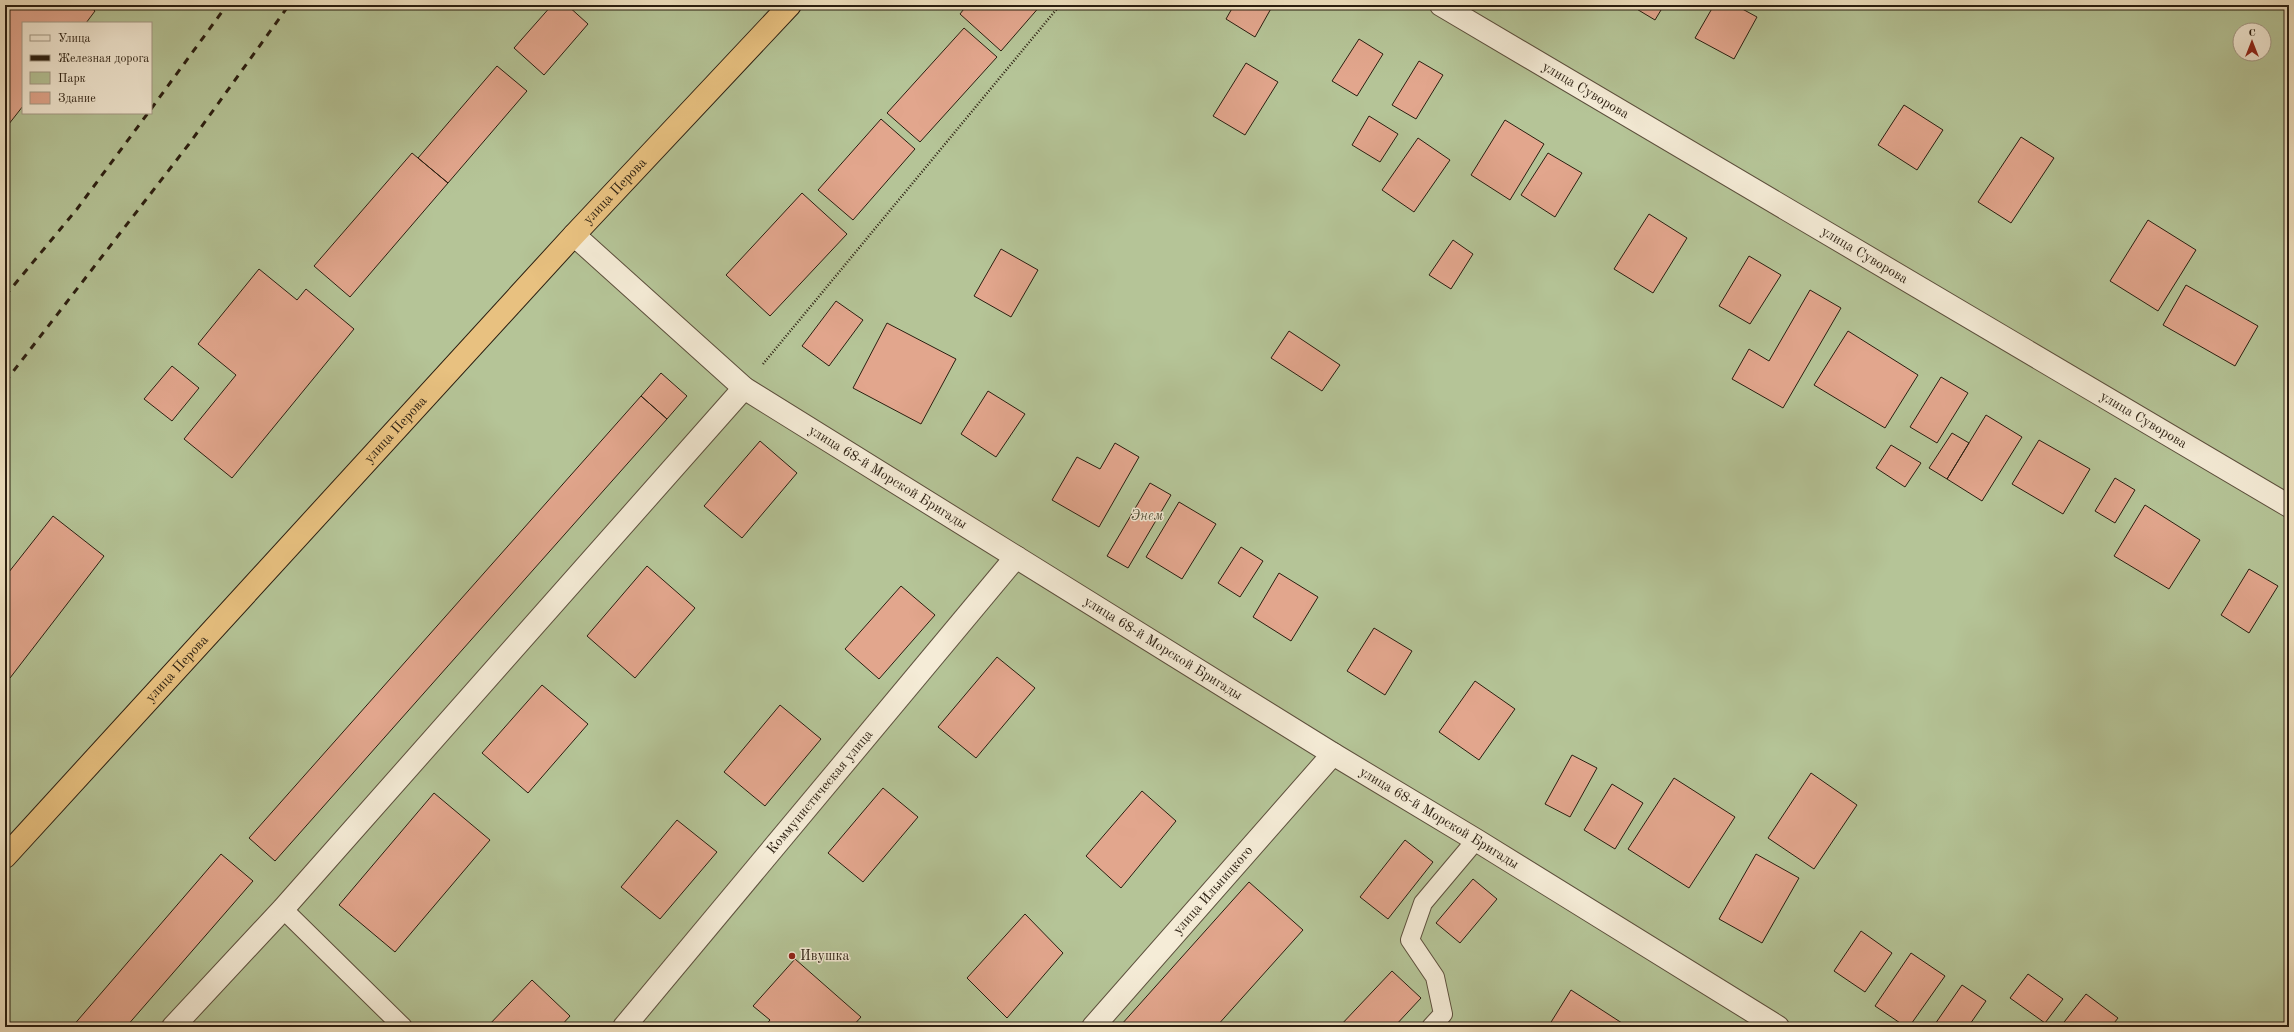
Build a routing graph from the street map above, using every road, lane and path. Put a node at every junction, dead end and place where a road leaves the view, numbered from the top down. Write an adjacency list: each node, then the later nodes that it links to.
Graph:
1 (790, 5): 4 (highway, улица Перова)
2 (1060, 5): 5 (path)
3 (1441, 5): 6 (street, улица Суворова)
4 (574, 236): 5 (street, улица 68-й Морской Бригады); 10 (highway, улица Перова)
5 (744, 388): 7 (street, улица 68-й Морской Бригады); 11 (street)
6 (2289, 506)
7 (1016, 557): 8 (street, улица 68-й Морской Бригады); 14 (street, Коммунистическая улица)
8 (1333, 754): 9 (street, улица 68-й Морской Бригады); 15 (street, улица Ильницкого)
9 (1476, 840): 16 (lane); 17 (street, улица 68-й Морской Бригады)
10 (5, 857)
11 (283, 909): 12 (street); 13 (lane)
12 (173, 1027)
13 (403, 1027)
14 (624, 1027)
15 (1093, 1027)
16 (1431, 1027)
17 (1778, 1027)

